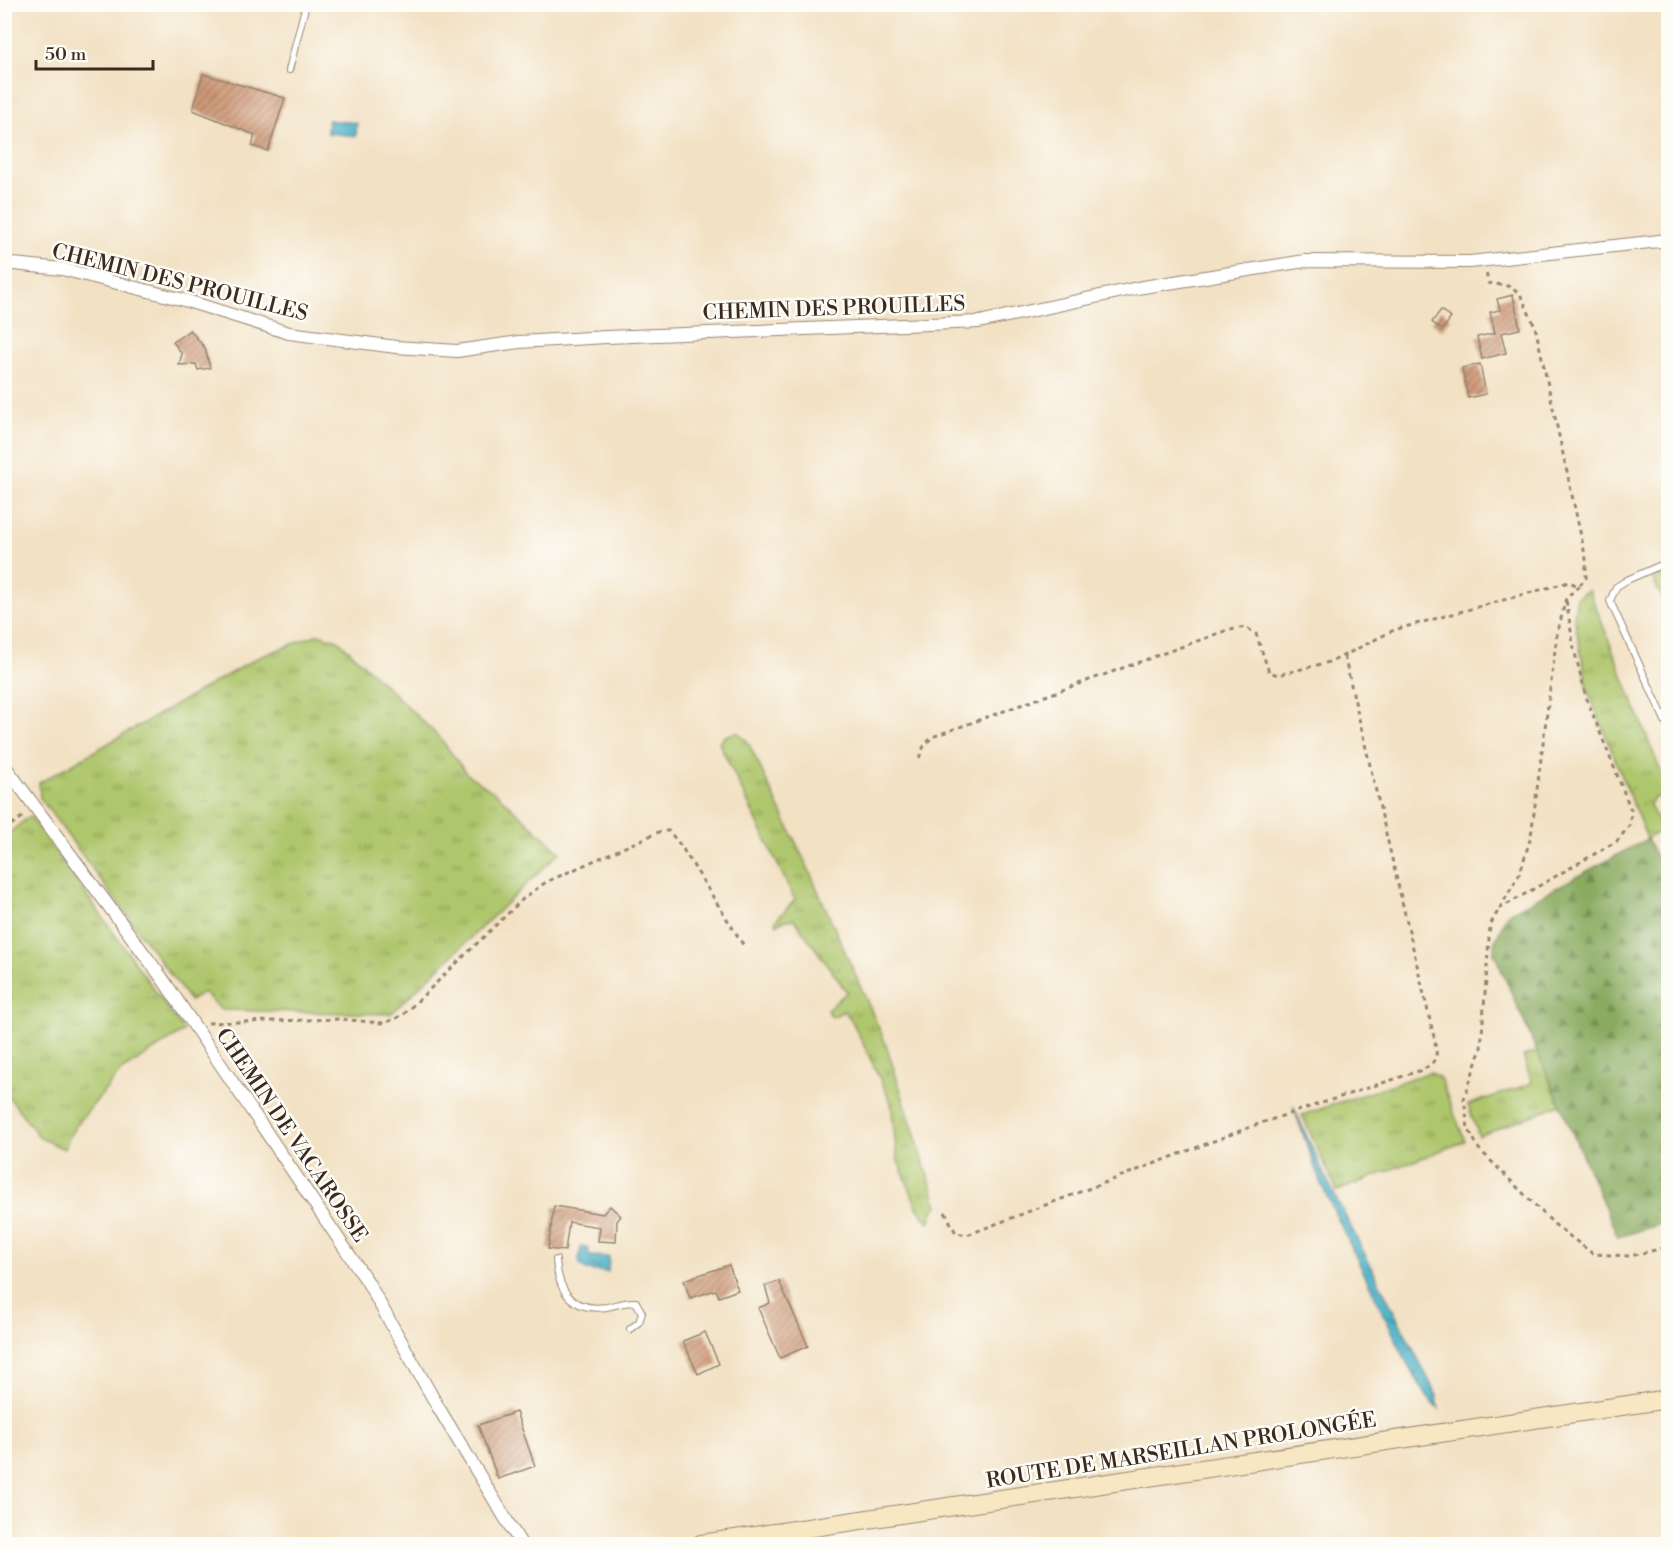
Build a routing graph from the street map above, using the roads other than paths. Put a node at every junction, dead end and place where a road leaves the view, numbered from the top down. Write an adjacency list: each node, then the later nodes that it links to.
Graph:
1 (306, 4): 2 (lane)
2 (289, 70)
3 (1668, 240): 4 (street, CHEMIN DES PROUILLES)
4 (4, 263)
5 (1668, 562): 6 (lane)
6 (1668, 727)
7 (4, 765): 11 (street, CHEMIN DE VACAROSSE)
8 (556, 1260): 9 (lane)
9 (630, 1329)
10 (1668, 1399): 12 (main road, ROUTE DE MARSEILLAN PROLONGÉE)
11 (521, 1545)
12 (701, 1545)

